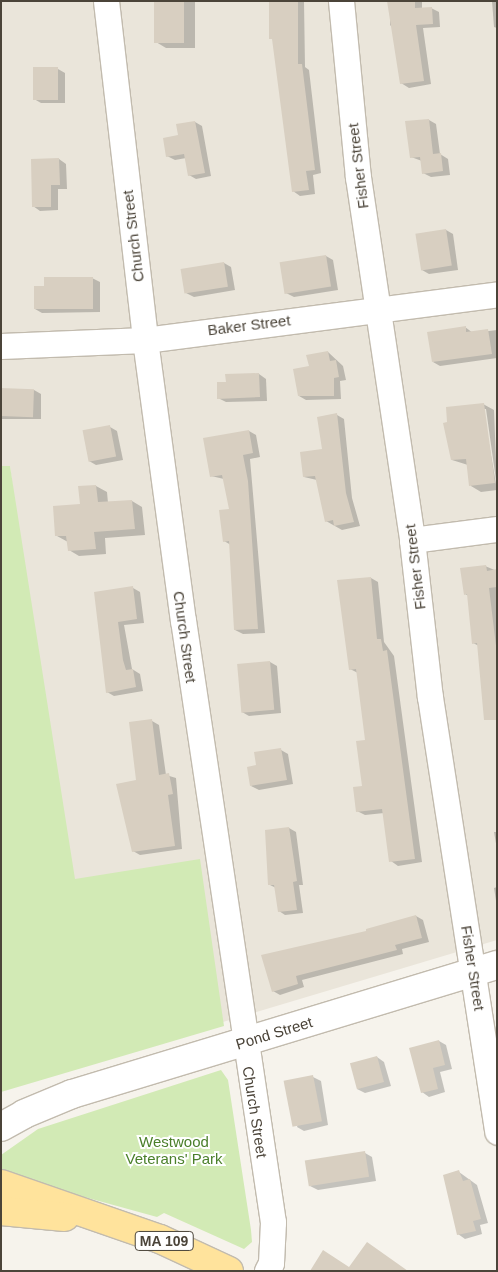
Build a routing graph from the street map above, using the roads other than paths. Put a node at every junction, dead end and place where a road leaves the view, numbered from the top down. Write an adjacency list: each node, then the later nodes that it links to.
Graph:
1 (106, 1): 5 (street, Church Street)
2 (342, 1): 4 (street, Fisher Street)
3 (497, 294): 4 (street, Baker Street)
4 (379, 309): 5 (street, Baker Street); 8 (street, Fisher Street)
5 (145, 340): 6 (street, Baker Street); 10 (street, Church Street)
6 (1, 346)
7 (497, 529): 8 (street)
8 (412, 540): 9 (street, Fisher Street)
9 (485, 969): 10 (street, Pond Street); 13 (street, Fisher Street)
10 (244, 1042): 11 (street, Pond Street); 19 (street, Church Street)
11 (51, 1102): 12 (street, Pond Street); 14 (street, Pond Street)
12 (1, 1127)
13 (497, 1132)
14 (1, 1143)
15 (1, 1184): 17 (main road, MA 109)
16 (1, 1211): 17 (main road, MA 109)
17 (96, 1220): 18 (main road, MA 109)
18 (229, 1271)
19 (267, 1271)

